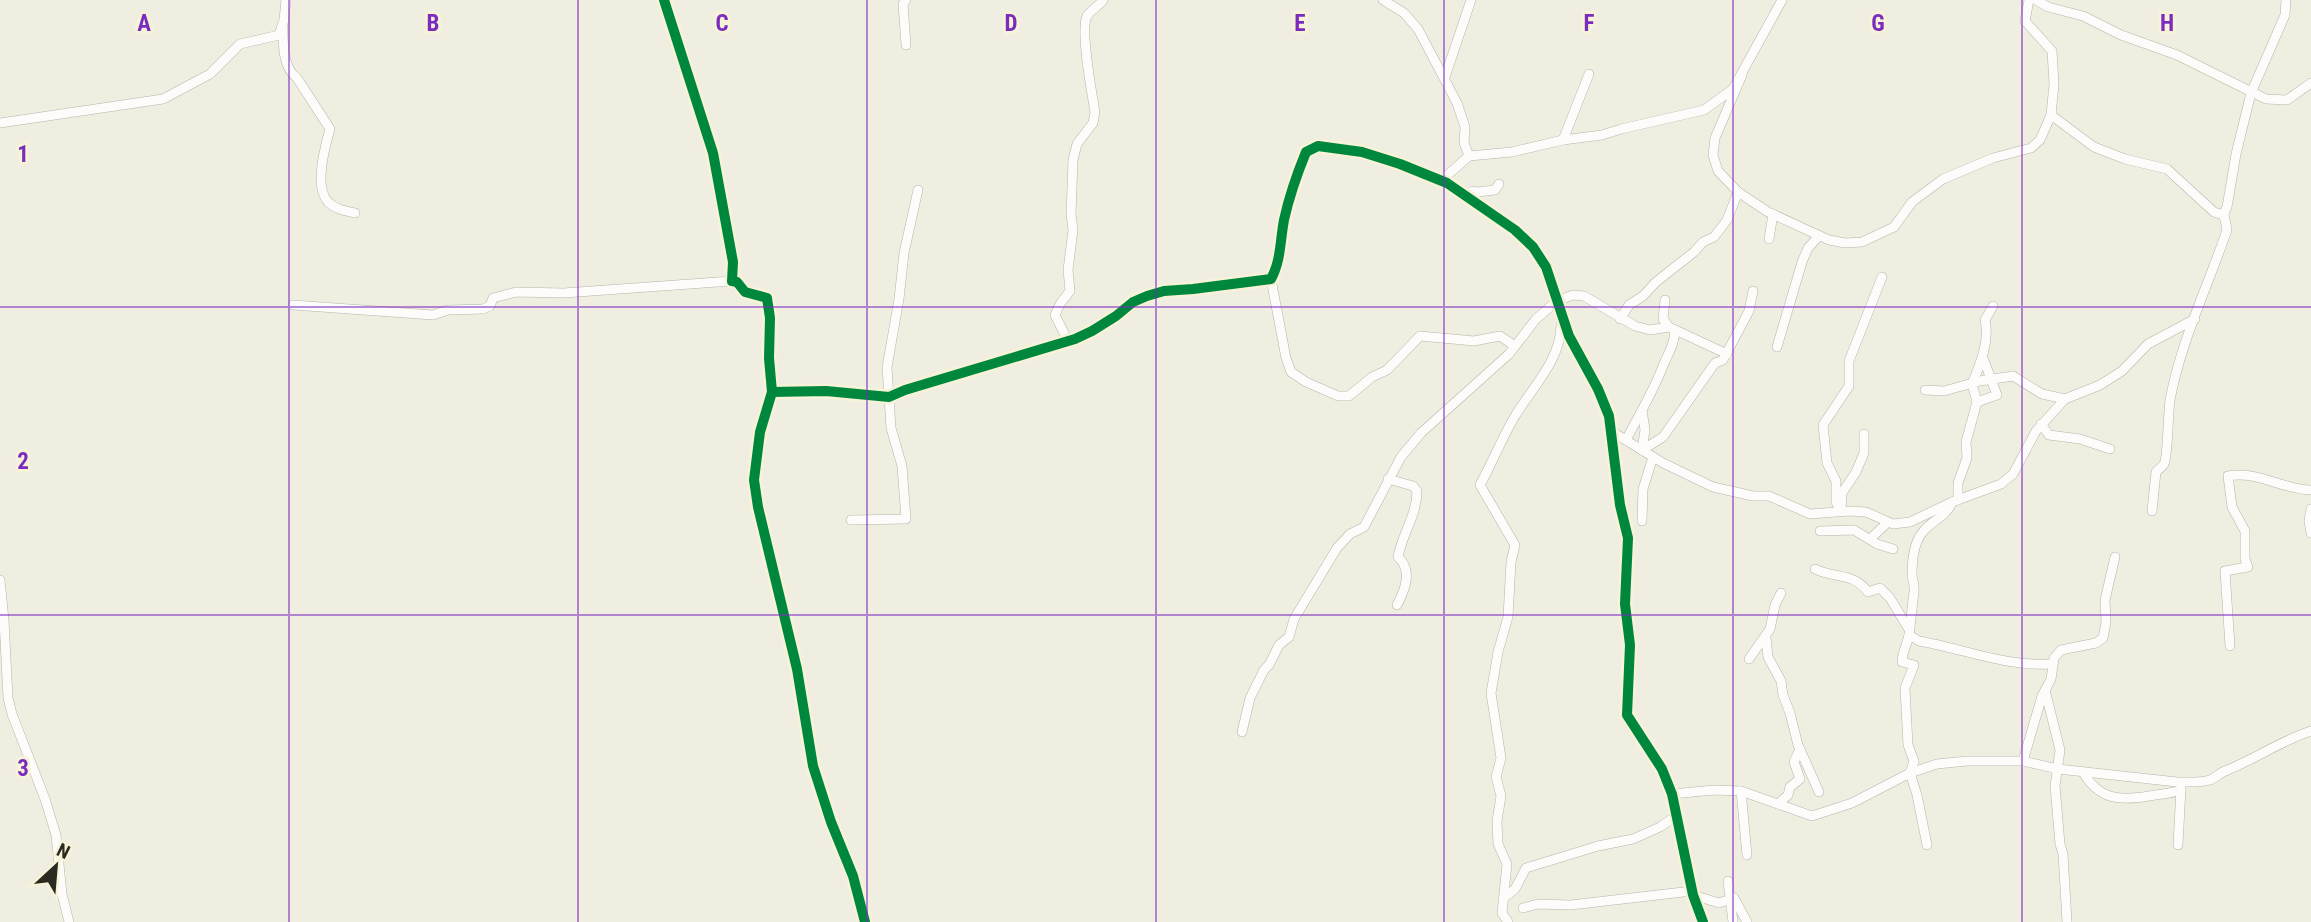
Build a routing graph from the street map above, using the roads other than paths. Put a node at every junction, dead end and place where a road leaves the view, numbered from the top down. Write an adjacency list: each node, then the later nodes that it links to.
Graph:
1 (286, 0): 11 (street)
2 (664, 0): 34 (street)
3 (906, 0): 12 (street)
4 (1103, 0): 44 (street)
5 (1383, 0): 15 (street)
6 (1471, 0): 15 (street)
7 (1782, 0): 14 (street)
8 (2029, 0): 18 (street)
9 (2036, 0): 17 (street)
10 (2286, 0): 17 (street)
11 (283, 26): 19 (street); 27 (street)
12 (906, 45)
13 (1589, 75): 20 (street)
14 (1742, 75): 20 (street); 25 (street)
15 (1445, 77): 21 (street)
16 (2311, 83): 17 (street)
17 (2251, 93): 29 (street)
18 (2051, 115): 29 (street); 30 (street)
19 (0, 123)
20 (1563, 140): 21 (street)
21 (1469, 156): 22 (street)
22 (1436, 180): 26 (street); 33 (street)
23 (1499, 184): 26 (street)
24 (918, 190): 53 (street)
25 (1738, 192): 28 (street); 41 (street)
26 (1466, 195): 36 (street)
27 (355, 213)
28 (1773, 214): 30 (street); 31 (street)
29 (2224, 215): 42 (street)
30 (1819, 236): 46 (street)
31 (1769, 239)
32 (1882, 277): 70 (street)
33 (1271, 279): 44 (street); 45 (street)
34 (732, 281): 38 (street); 52 (street)
35 (1753, 291): 47 (street)
36 (1556, 300): 40 (street); 41 (street); 45 (street)
37 (1665, 300): 43 (street)
38 (293, 305)
39 (1993, 306): 48 (street)
40 (1561, 317): 60 (street); 108 (street)
41 (1620, 319): 43 (street)
42 (2195, 319): 55 (street); 71 (street)
43 (1672, 329): 47 (street); 58 (street)
44 (1068, 341): 53 (street)
45 (1515, 346): 66 (street)
46 (1777, 347)
47 (1727, 354): 64 (street)
48 (1983, 358): 49 (street); 50 (street)
49 (1992, 379): 50 (street); 54 (street); 56 (street)
50 (1972, 384): 51 (street); 56 (street)
51 (1925, 390)
52 (772, 392): 53 (street); 112 (street)
53 (889, 397): 72 (street)
54 (2054, 397): 55 (street); 57 (street)
55 (2065, 399): 57 (street)
56 (1977, 402): 68 (street)
57 (2055, 408): 59 (street)
58 (1642, 410): 62 (street); 64 (street)
59 (2041, 424): 63 (street); 68 (street)
60 (1611, 431): 62 (street); 100 (street)
61 (1864, 434): 70 (street)
62 (1626, 440): 64 (street)
63 (2110, 449)
64 (1642, 450): 65 (street)
65 (1653, 457): 70 (street); 73 (street)
66 (1388, 479): 83 (street); 91 (street)
67 (2311, 490): 86 (street)
68 (1955, 501): 74 (street); 84 (street)
69 (2311, 509): 76 (street)
70 (1841, 511): 74 (street)
71 (2152, 511)
72 (851, 520)
73 (1642, 521)
74 (1887, 523): 77 (street)
75 (1820, 531): 77 (street)
76 (2311, 533)
77 (1870, 540): 78 (street)
78 (1893, 548)
79 (2115, 557): 88 (street)
80 (1815, 569): 84 (street)
81 (0, 580): 111 (street)
82 (1781, 593): 85 (street)
83 (1397, 605)
84 (1908, 632): 88 (street); 96 (street)
85 (1766, 638): 87 (street); 92 (street)
86 (2230, 646)
87 (1749, 659)
88 (2052, 664): 89 (street)
89 (2045, 690): 93 (street); 94 (street)
90 (2311, 731): 97 (street)
91 (1242, 732)
92 (1800, 749): 99 (street); 101 (street)
93 (2022, 761): 94 (street); 96 (street)
94 (2058, 769): 95 (street); 117 (street)
95 (2083, 772): 97 (street); 97 (street)
96 (1910, 773): 101 (street); 103 (street)
97 (2181, 786): 104 (street)
98 (1741, 791): 100 (street); 101 (street); 105 (street)
99 (1819, 792)
100 (1672, 794): 102 (street)
101 (1778, 804)
102 (1676, 816): 107 (street); 108 (street)
103 (1927, 845)
104 (2179, 845)
105 (1746, 855)
106 (1728, 881): 109 (street)
107 (1692, 893): 109 (street); 110 (street); 114 (street)
108 (1504, 898): 113 (street)
109 (1729, 900): 115 (street); 116 (street)
110 (1524, 908)
111 (69, 922)
112 (866, 922)
113 (1508, 922)
114 (1703, 922)
115 (1733, 922)
116 (1747, 922)
117 (2067, 922)

